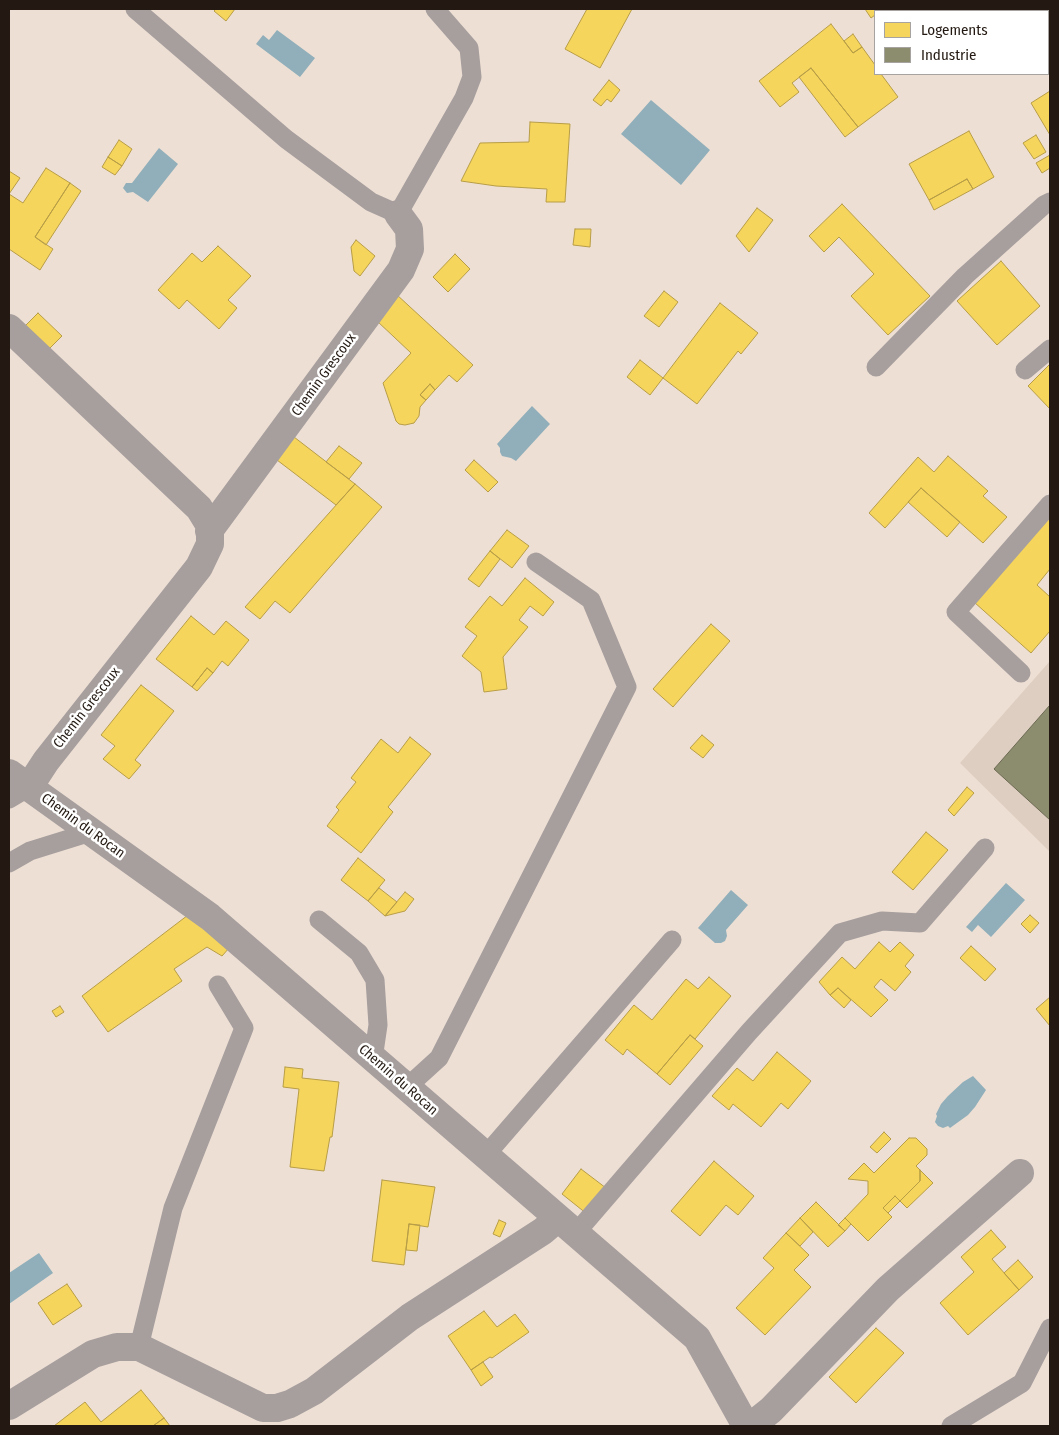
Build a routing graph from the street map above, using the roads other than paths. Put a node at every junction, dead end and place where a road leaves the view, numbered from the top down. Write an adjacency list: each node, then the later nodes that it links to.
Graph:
1 (135, 9): 4 (lane)
2 (435, 9): 4 (lane)
3 (1050, 202): 7 (lane)
4 (398, 214): 10 (street, Chemin Grescoux)
5 (9, 328): 10 (street)
6 (1050, 349): 8 (lane)
7 (876, 367)
8 (1025, 370)
9 (1050, 504): 12 (lane)
10 (210, 531): 13 (street, Chemin Grescoux)
11 (536, 562): 21 (lane)
12 (1021, 673)
13 (15, 787): 14 (street, Chemin du Rocan)
14 (91, 832): 16 (lane); 20 (street, Chemin du Rocan)
15 (985, 848): 24 (lane)
16 (9, 863)
17 (319, 920): 20 (lane)
18 (672, 940): 22 (lane)
19 (218, 985): 26 (lane)
20 (373, 1058): 21 (street, Chemin du Rocan)
21 (406, 1088): 22 (street, Chemin du Rocan)
22 (485, 1156): 24 (street, Chemin du Rocan)
23 (1020, 1173): 29 (street)
24 (566, 1226): 26 (street); 28 (street, Chemin du Rocan)
25 (1050, 1328): 30 (lane)
26 (139, 1347): 27 (street)
27 (9, 1406)
28 (746, 1426)
29 (750, 1426)
30 (951, 1426)

